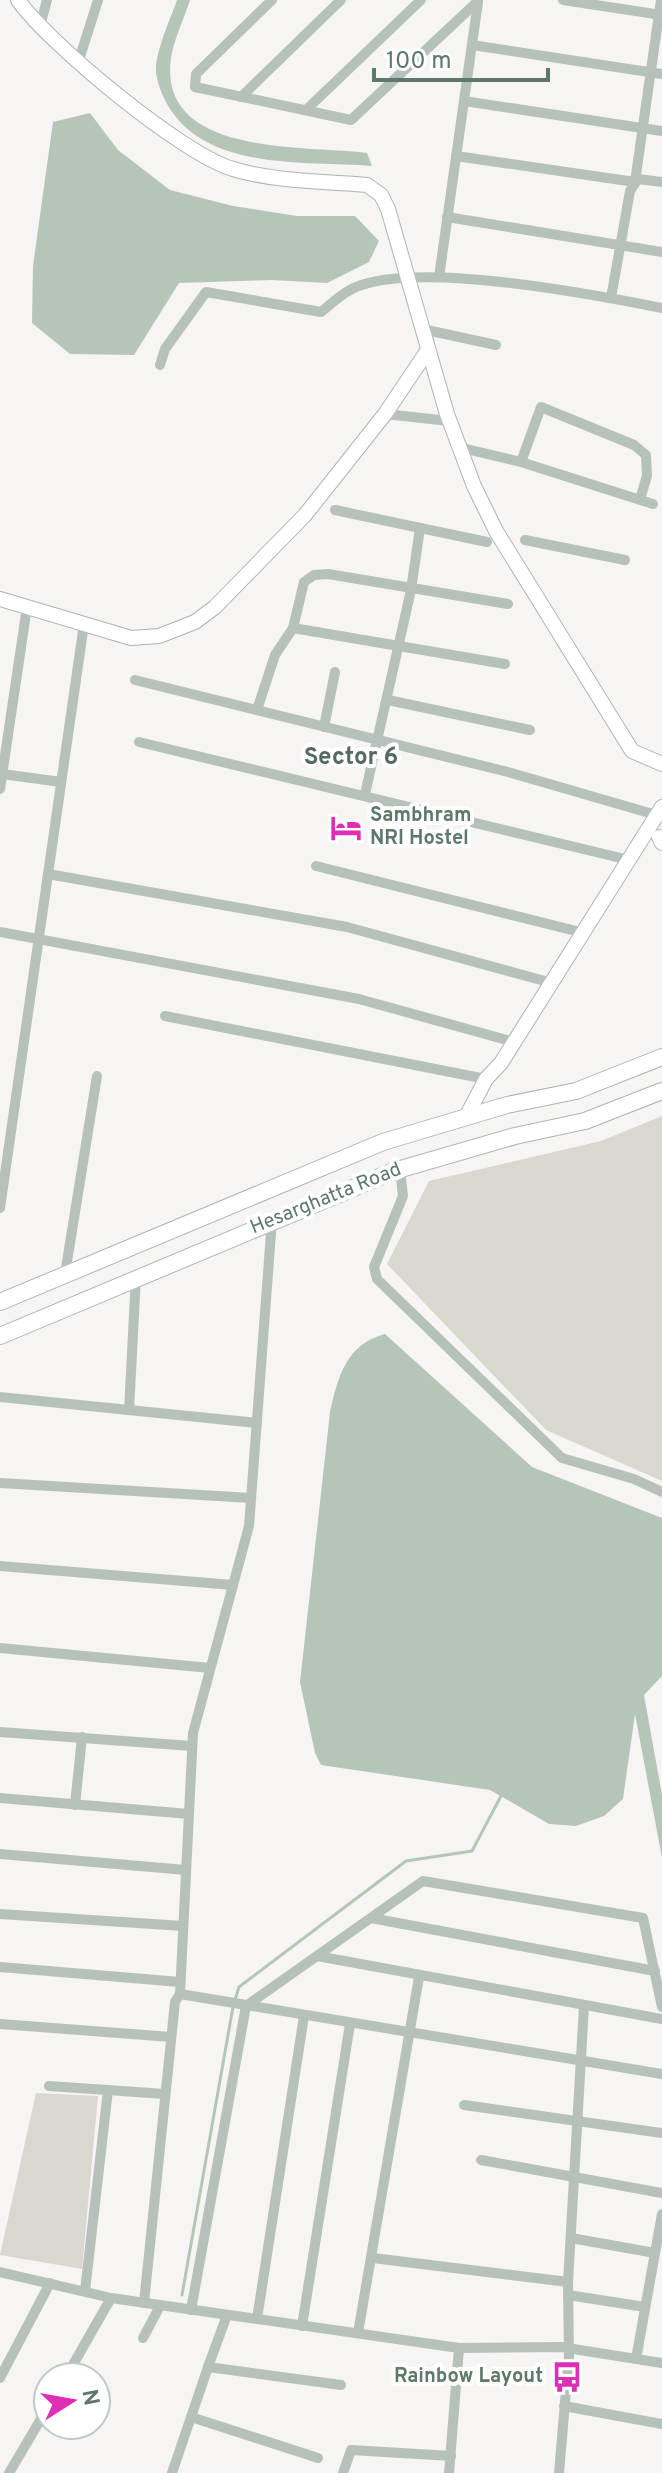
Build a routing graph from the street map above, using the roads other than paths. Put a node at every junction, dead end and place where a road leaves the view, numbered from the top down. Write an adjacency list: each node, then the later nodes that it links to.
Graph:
1 (18, 0): 11 (street)
2 (47, 0): 11 (street)
3 (98, 0): 13 (street)
4 (272, 0): 15 (street)
5 (341, 0): 15 (street)
6 (421, 0): 17 (street)
7 (563, 0): 10 (street)
8 (661, 0): 10 (street)
9 (478, 1): 12 (street); 17 (street)
10 (660, 15): 14 (street)
11 (40, 26): 13 (street)
12 (472, 45): 14 (street); 16 (street)
13 (79, 60): 26 (street)
14 (656, 73): 18 (street)
15 (241, 97): 17 (street)
16 (464, 101): 18 (street); 20 (street)
17 (306, 110)
18 (642, 128): 19 (street); 21 (street)
19 (662, 131)
20 (456, 156): 21 (street); 23 (street)
21 (635, 182): 22 (street); 24 (street)
22 (662, 182)
23 (447, 217): 24 (street); 27 (street)
24 (620, 244): 25 (street); 28 (street)
25 (662, 252)
26 (407, 275): 27 (street); 30 (street); 33 (street)
27 (439, 277): 28 (street)
28 (611, 298): 29 (street)
29 (662, 308)
30 (422, 329): 31 (street); 32 (street)
31 (496, 345)
32 (428, 350): 36 (street); 37 (street)
33 (160, 365)
34 (546, 393): 35 (street)
35 (541, 407): 39 (street); 40 (street)
36 (385, 414): 37 (street); 51 (street)
37 (449, 421): 38 (street)
38 (458, 447): 39 (street); 63 (street)
39 (521, 462): 40 (street)
40 (640, 499): 41 (street)
41 (653, 504)
42 (335, 510): 43 (street)
43 (420, 528): 45 (street); 47 (street)
44 (525, 540): 46 (street)
45 (487, 542)
46 (625, 560)
47 (411, 590): 49 (street); 52 (street); 53 (street)
48 (0, 599): 50 (street)
49 (508, 604)
50 (27, 607): 51 (street); 64 (street)
51 (84, 624): 65 (street)
52 (293, 628): 53 (street); 58 (street)
53 (399, 647): 54 (street); 57 (street)
54 (505, 664)
55 (335, 672): 59 (street)
56 (135, 680): 58 (street)
57 (388, 700): 60 (street); 61 (street)
58 (257, 710): 59 (street)
59 (324, 727): 61 (street)
60 (530, 730)
61 (376, 741): 67 (street); 68 (street)
62 (139, 742): 67 (street)
63 (662, 764)
64 (2, 774): 65 (street); 66 (street)
65 (61, 782): 72 (street)
66 (0, 789)
67 (365, 794): 70 (street)
68 (659, 813): 69 (street)
69 (657, 838): 70 (street)
70 (629, 860): 74 (street)
71 (316, 866): 74 (street)
72 (48, 874): 75 (street); 76 (street)
73 (0, 932): 75 (street)
74 (584, 933): 76 (street)
75 (39, 936): 78 (street); 85 (street)
76 (552, 983): 78 (street)
77 (165, 1016): 81 (street)
78 (514, 1042): 81 (street)
79 (662, 1057): 83 (main road, Hesarghatta Road)
80 (97, 1076): 87 (street)
81 (486, 1079): 83 (street)
82 (662, 1091): 84 (main road, Hesarghatta Road)
83 (466, 1117): 87 (main road, Hesarghatta Road)
84 (400, 1169): 86 (main road, Hesarghatta Road); 95 (street)
85 (0, 1208)
86 (272, 1220): 88 (main road, Hesarghatta Road); 93 (street)
87 (65, 1274): 89 (main road, Hesarghatta Road)
88 (136, 1277): 90 (main road, Hesarghatta Road); 92 (street)
89 (0, 1302)
90 (0, 1336)
91 (0, 1397): 92 (street)
92 (129, 1410): 93 (street)
93 (257, 1423): 96 (street)
94 (0, 1483): 96 (street)
95 (662, 1492)
96 (251, 1498): 98 (street)
97 (0, 1566): 98 (street)
98 (233, 1585): 100 (street)
99 (0, 1648): 100 (street)
100 (210, 1668): 103 (street)
101 (0, 1732): 102 (street)
102 (82, 1737): 103 (street); 105 (street)
103 (192, 1746): 106 (street)
104 (0, 1798): 105 (street)
105 (75, 1805): 106 (street)
106 (189, 1814): 108 (street)
107 (0, 1854): 108 (street)
108 (186, 1870): 111 (street)
109 (0, 1914): 111 (street)
110 (371, 1918): 112 (street); 114 (street); 114 (street)
111 (183, 1926): 116 (street)
112 (317, 1956): 115 (street); 117 (street)
113 (0, 1967): 116 (street)
114 (655, 1971): 119 (street)
115 (419, 1977): 118 (street); 124 (street)
116 (180, 1988): 117 (street); 125 (street)
117 (246, 2006): 120 (street); 150 (street)
118 (584, 2006): 121 (street); 126 (street)
119 (662, 2007)
120 (304, 2016): 123 (street); 152 (street)
121 (662, 2019)
122 (0, 2024): 125 (street)
123 (350, 2024): 124 (street); 153 (street)
124 (412, 2033): 126 (street); 140 (street)
125 (171, 2037): 130 (street)
126 (582, 2063): 127 (street); 132 (street)
127 (662, 2074)
128 (49, 2086): 129 (street)
129 (108, 2090): 130 (street); 144 (street)
130 (165, 2094): 147 (street)
131 (464, 2105): 132 (street)
132 (578, 2120): 133 (street); 135 (street)
133 (662, 2133)
134 (481, 2160): 135 (street)
135 (575, 2178): 136 (street); 138 (street)
136 (662, 2193)
137 (662, 2214): 139 (street)
138 (571, 2238): 139 (street); 142 (street)
139 (655, 2253): 149 (street)
140 (373, 2258): 142 (street); 154 (street)
141 (0, 2272): 143 (street)
142 (568, 2282): 145 (street)
143 (50, 2283): 144 (street); 162 (street)
144 (85, 2291): 146 (street)
145 (568, 2295): 149 (street); 157 (street)
146 (111, 2298): 147 (street); 159 (street)
147 (144, 2303): 148 (street)
148 (160, 2306): 150 (street); 155 (street)
149 (645, 2307): 158 (street)
150 (191, 2310): 151 (street)
151 (227, 2315): 152 (street); 161 (street)
152 (257, 2319): 153 (street)
153 (302, 2326): 154 (street)
154 (358, 2333): 156 (street)
155 (143, 2338)
156 (459, 2348): 157 (street); 168 (street)
157 (567, 2349): 158 (street); 164 (street)
158 (636, 2359): 160 (street)
159 (75, 2361)
160 (662, 2363)
161 (208, 2367): 163 (street); 165 (street)
162 (0, 2378)
163 (341, 2385)
164 (564, 2406): 166 (street); 174 (street)
165 (191, 2417): 169 (street); 171 (street)
166 (662, 2424)
167 (32, 2435): 170 (street)
168 (451, 2456): 172 (street); 173 (street)
169 (318, 2458)
170 (9, 2473)
171 (172, 2473)
172 (343, 2473)
173 (449, 2473)
174 (559, 2473)

